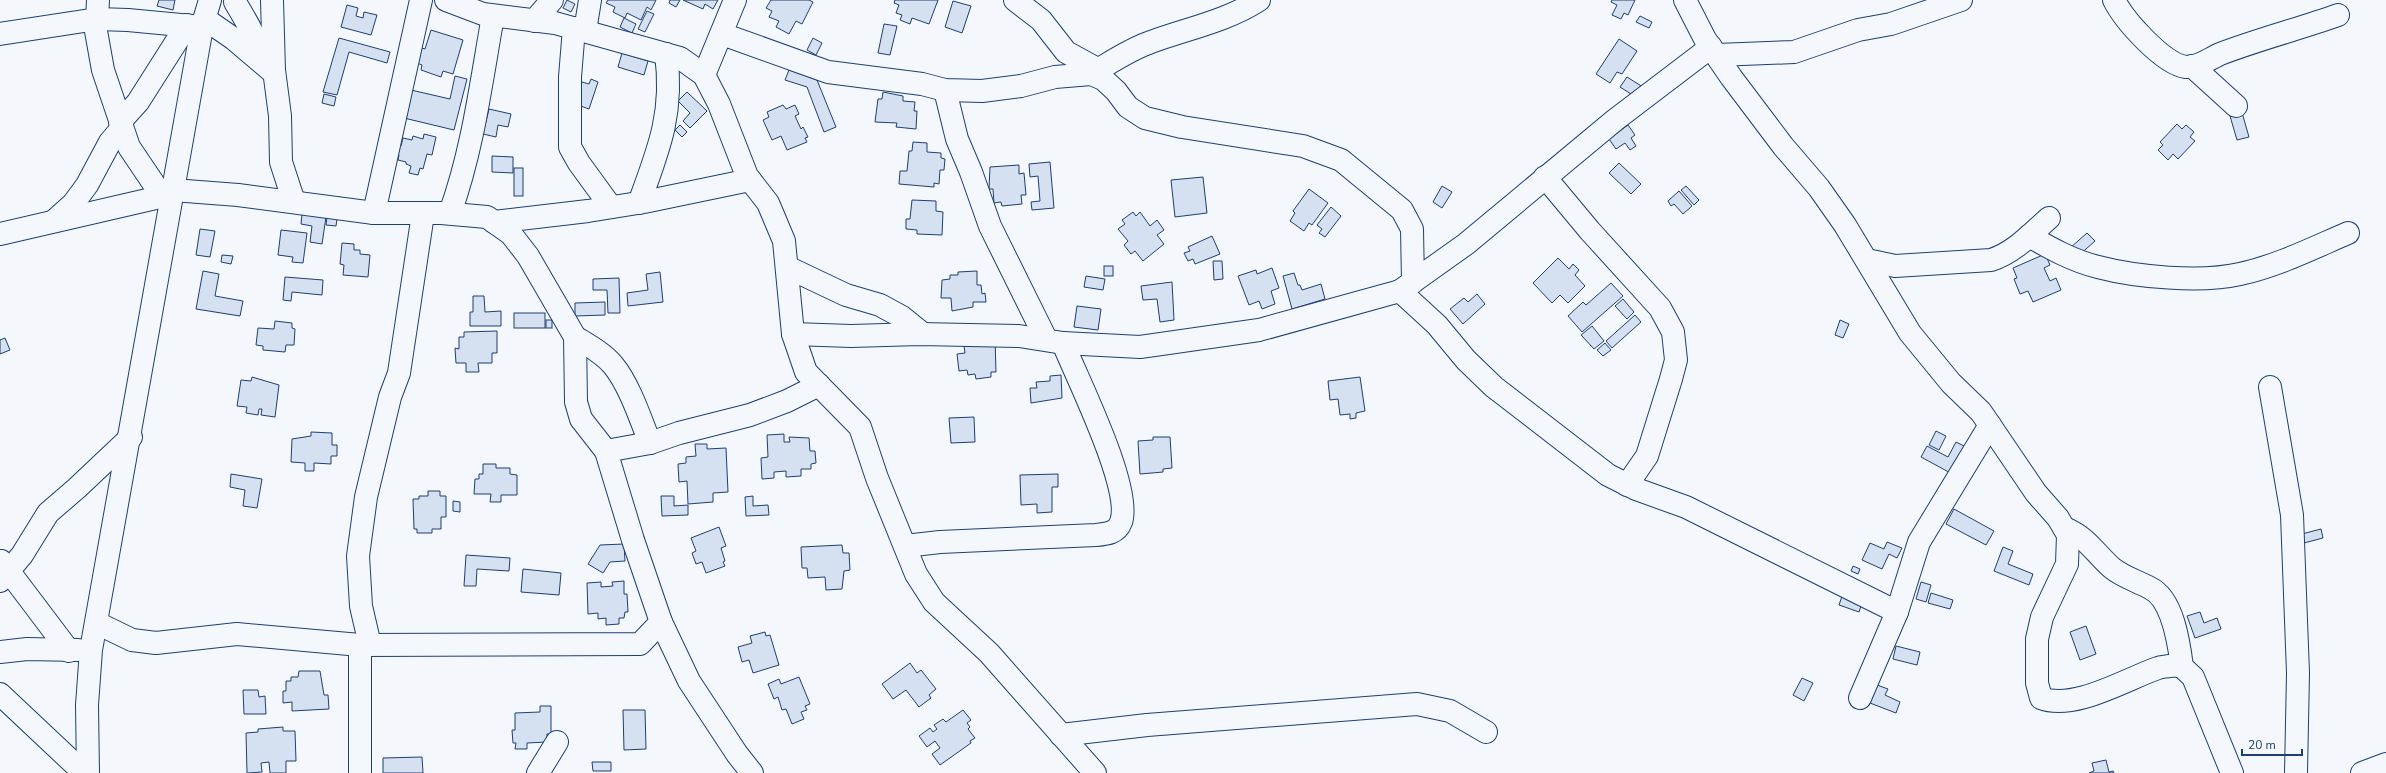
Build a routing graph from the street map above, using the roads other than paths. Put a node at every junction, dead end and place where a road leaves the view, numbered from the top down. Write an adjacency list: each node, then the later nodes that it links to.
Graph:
1 (272, 0): 26 (street)
2 (421, 0): 38 (street)
3 (446, 0): 18 (street)
4 (552, 0): 19 (street)
5 (590, 0): 20 (street)
6 (735, 0): 22 (street)
7 (1015, 0): 27 (street)
8 (1259, 0): 14 (street)
9 (1685, 0): 23 (street)
10 (1961, 0): 13 (street)
11 (2114, 0): 25 (street)
12 (244, 1): 16 (street); 26 (street)
13 (1915, 7): 23 (street)
14 (1227, 8): 27 (street)
15 (96, 13): 16 (street); 21 (street); 31 (street)
16 (203, 15): 26 (street); 31 (street); 34 (street)
17 (2338, 15): 25 (street)
18 (493, 16): 19 (street); 39 (street)
19 (534, 21): 20 (street)
20 (580, 30): 24 (street); 37 (street)
21 (0, 34)
22 (722, 34): 28 (street); 29 (street)
23 (1714, 51): 32 (street); 47 (street)
24 (666, 54): 28 (street); 36 (street)
25 (2192, 66): 30 (street)
26 (269, 68): 35 (street)
27 (1095, 72): 29 (street); 49 (street)
28 (704, 75): 33 (street)
29 (945, 90): 53 (street)
30 (2236, 106)
31 (121, 125): 34 (street); 42 (street)
32 (1545, 177): 49 (street); 60 (street)
33 (750, 180): 36 (street); 48 (street)
34 (170, 193): 35 (street); 42 (street); 57 (street)
35 (294, 202): 38 (street)
36 (639, 202): 37 (street)
37 (611, 207): 43 (street)
38 (374, 213): 40 (street)
39 (450, 213): 40 (street); 43 (street)
40 (423, 214): 67 (street)
41 (2049, 218): 46 (street)
42 (52, 222): 45 (street)
43 (494, 222): 52 (street)
44 (2348, 233): 46 (street)
45 (0, 234)
46 (2028, 236): 47 (street)
47 (1867, 260): 56 (street)
48 (787, 266): 50 (street); 51 (street)
49 (1407, 287): 53 (street); 60 (street)
50 (793, 334): 51 (street); 54 (street)
51 (922, 334): 53 (street)
52 (575, 337): 58 (street); 59 (street)
53 (1054, 341): 62 (street)
54 (819, 385): 58 (street); 62 (street)
55 (2270, 387): 85 (street)
56 (1990, 425): 61 (street); 64 (street)
57 (131, 436): 63 (street); 66 (street)
58 (650, 443): 59 (street)
59 (606, 452): 65 (street)
60 (1627, 485): 64 (street)
61 (2064, 528): 71 (street); 71 (street)
62 (905, 546): 75 (street)
63 (3, 571): 69 (street)
64 (1897, 612): 73 (street)
65 (661, 622): 67 (street); 82 (street)
66 (97, 623): 67 (street); 68 (street)
67 (365, 645): 80 (street)
68 (91, 650): 69 (street); 79 (street)
69 (69, 651): 70 (street)
70 (0, 652)
71 (2182, 667): 84 (street)
72 (0, 694): 78 (street)
73 (1860, 698)
74 (1486, 732): 75 (street)
75 (1061, 735): 83 (street)
76 (557, 742): 81 (street)
77 (2386, 764): 86 (street)
78 (84, 773)
79 (88, 773)
80 (360, 773)
81 (538, 773)
82 (752, 773)
83 (1094, 773)
84 (2232, 773)
85 (2296, 773)
86 (2362, 773)

